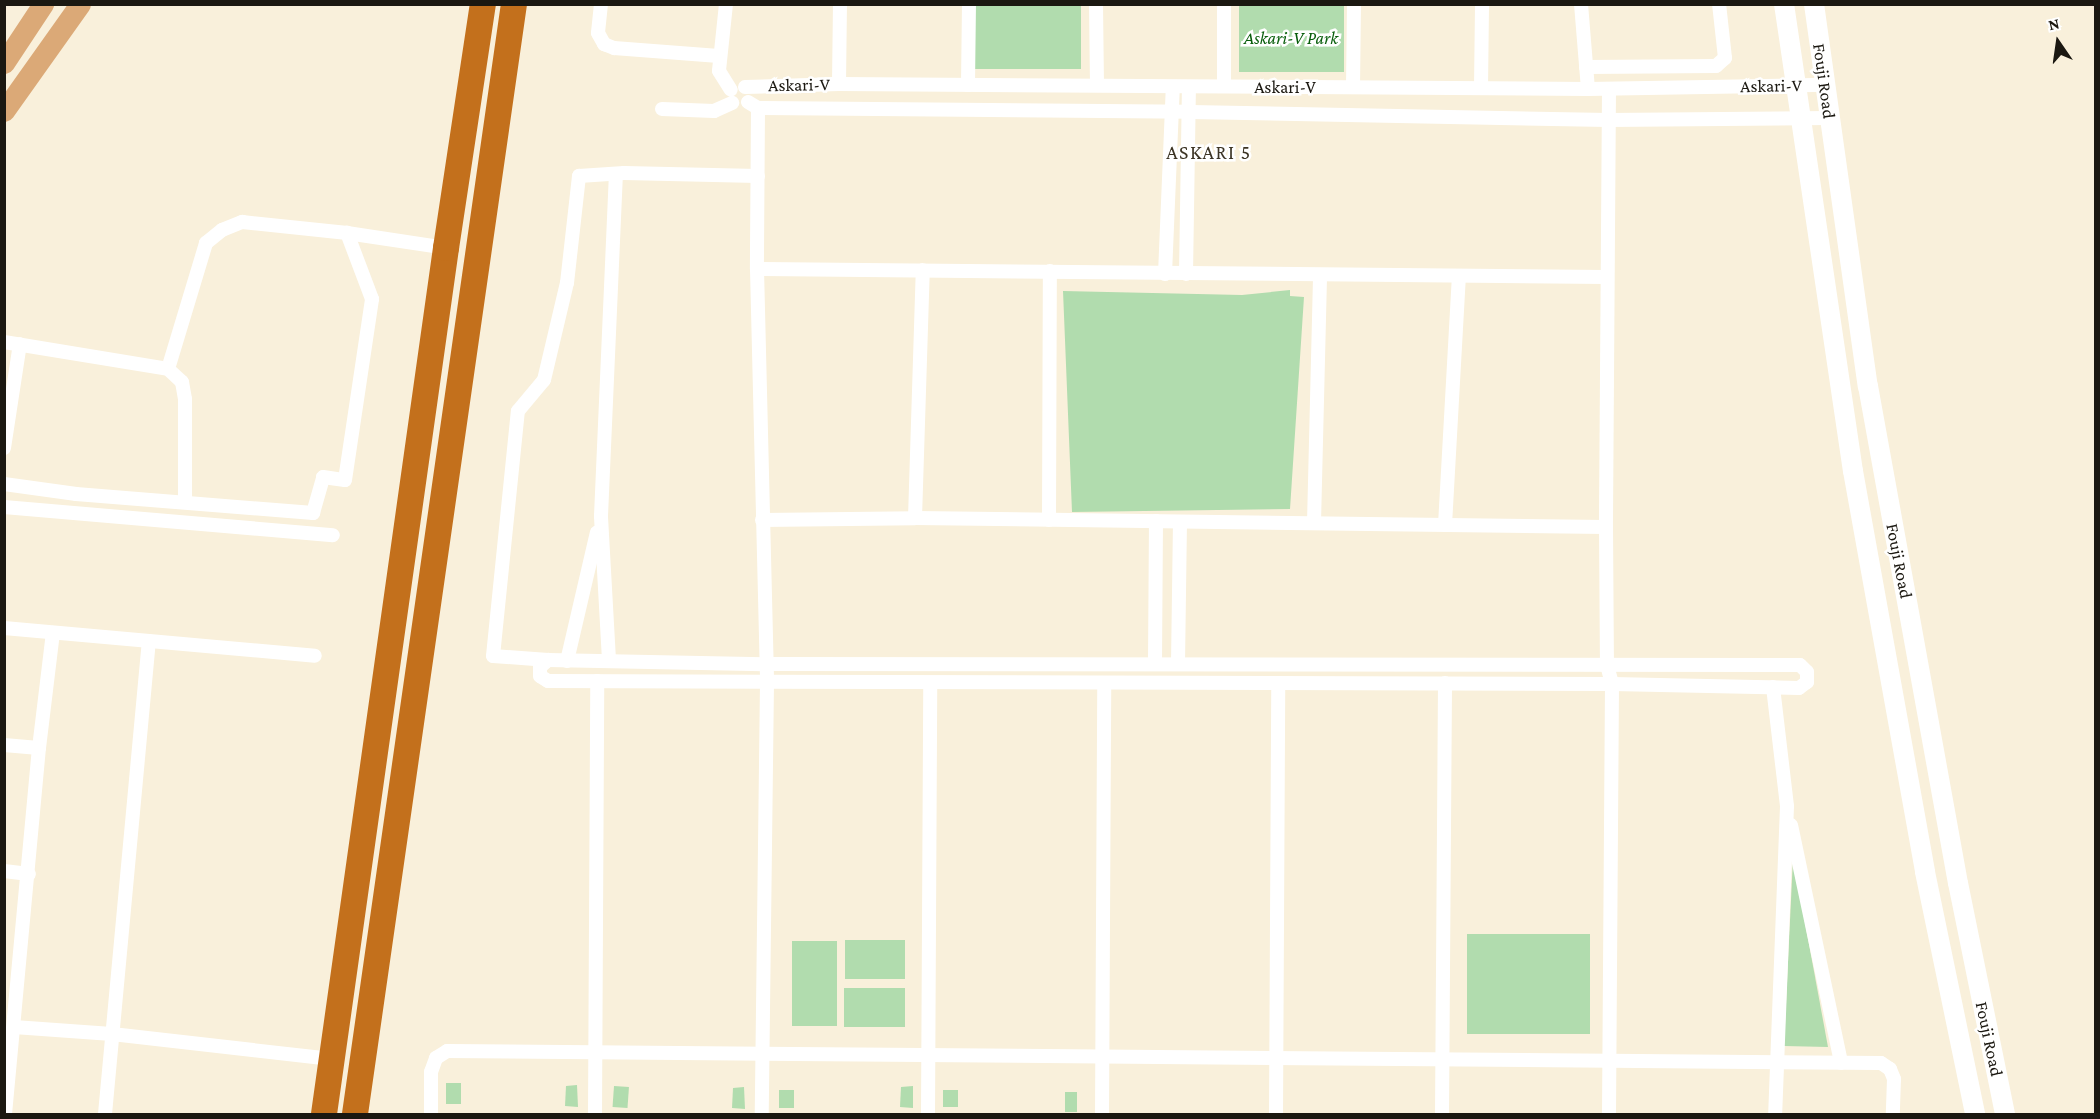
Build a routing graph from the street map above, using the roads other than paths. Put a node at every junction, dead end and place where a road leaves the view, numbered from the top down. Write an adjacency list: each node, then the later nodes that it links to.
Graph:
1 (43, 4): 18 (main road)
2 (80, 4): 36 (main road)
3 (483, 4): 45 (highway)
4 (514, 4): 110 (highway)
5 (601, 4): 17 (street)
6 (726, 4): 17 (street)
7 (840, 4): 20 (street)
8 (969, 4): 21 (street)
9 (1096, 4): 22 (street)
10 (1224, 4): 25 (street)
11 (1354, 4): 29 (street)
12 (1482, 4): 30 (street)
13 (1581, 4): 19 (street)
14 (1719, 4): 19 (street)
15 (1784, 4): 23 (main road, Fouji Road)
16 (1814, 4): 24 (main road, Fouji Road)
17 (719, 56): 33 (street)
18 (4, 63)
19 (1586, 67): 31 (street)
20 (839, 84): 21 (street, Askari-V); 26 (street, Askari-V)
21 (968, 85): 22 (street, Askari-V)
22 (1097, 85): 27 (street, Askari-V)
23 (1795, 85): 24 (street, Askari-V); 32 (street, Askari-V); 40 (main road, Fouji Road)
24 (1824, 85): 39 (main road, Fouji Road)
25 (1224, 86): 28 (street, Askari-V); 29 (street, Askari-V)
26 (745, 87): 33 (street, Askari-V); 34 (street)
27 (1173, 87): 28 (street, Askari-V); 37 (street)
28 (1189, 87): 38 (street)
29 (1353, 87): 30 (street, Askari-V)
30 (1481, 88): 31 (street, Askari-V)
31 (1588, 89): 32 (street, Askari-V)
32 (1609, 89): 41 (street)
33 (732, 96): 34 (street, Askari-V); 35 (street)
34 (753, 105): 37 (street, Askari-V); 43 (street)
35 (662, 109)
36 (4, 111)
37 (1173, 112): 38 (street, Askari-V); 49 (street)
38 (1190, 112): 41 (street, Askari-V); 50 (street)
39 (1829, 118): 40 (street, Askari-V); 122 (main road, Fouji Road)
40 (1799, 119): 41 (street, Askari-V); 121 (main road, Fouji Road)
41 (1608, 120): 53 (street)
42 (616, 176): 43 (street); 61 (street); 75 (street)
43 (758, 176): 46 (street)
44 (347, 233): 45 (street); 56 (street); 59 (street)
45 (446, 248): 102 (highway)
46 (757, 269): 47 (street); 63 (street)
47 (923, 270): 48 (street); 62 (street)
48 (1050, 272): 49 (street); 64 (street)
49 (1165, 274): 50 (street)
50 (1186, 274): 51 (street)
51 (1320, 275): 52 (street); 67 (street)
52 (1459, 276): 53 (street); 68 (street)
53 (1606, 277): 69 (street)
54 (4, 342): 55 (street)
55 (20, 344): 56 (street); 57 (street)
56 (168, 369): 59 (street)
57 (4, 448)
58 (4, 484): 59 (street)
59 (185, 501)
60 (4, 507): 70 (street)
61 (601, 516): 76 (street); 77 (street)
62 (915, 518): 63 (street); 64 (street)
63 (762, 520): 79 (street)
64 (1049, 520): 65 (street)
65 (1156, 521): 66 (street); 78 (street)
66 (1180, 522): 67 (street); 78 (street)
67 (1314, 523): 68 (street)
68 (1445, 525): 69 (street)
69 (1606, 527): 80 (street)
70 (333, 535)
71 (4, 628): 72 (street)
72 (53, 633): 73 (street); 91 (street)
73 (148, 641): 74 (street); 96 (street)
74 (315, 656)
75 (548, 660): 77 (street); 81 (street)
76 (609, 660): 77 (street); 79 (street)
77 (567, 661)
78 (1167, 663): 79 (street); 80 (street); 86 (street)
79 (766, 664): 82 (street)
80 (1607, 665): 88 (street); 89 (street)
81 (597, 681): 82 (street); 97 (street)
82 (767, 682): 83 (street); 98 (street)
83 (930, 683): 85 (street); 99 (street)
84 (1444, 683): 87 (street); 88 (street); 103 (street)
85 (1104, 684): 86 (street); 100 (street)
86 (1167, 684): 87 (street)
87 (1278, 684): 101 (street)
88 (1612, 684): 89 (street); 104 (street)
89 (1773, 687): 92 (street)
90 (4, 745): 91 (street)
91 (39, 748): 94 (street)
92 (1787, 806): 105 (street); 106 (street)
93 (4, 871): 94 (street)
94 (29, 874): 95 (street)
95 (14, 1027): 96 (street); 107 (street)
96 (112, 1034): 102 (street); 108 (street)
97 (596, 1051): 98 (street); 111 (street); 112 (street)
98 (763, 1052): 99 (street); 113 (street)
99 (929, 1055): 100 (street); 114 (street)
100 (1103, 1057): 101 (street); 115 (street)
101 (1277, 1058): 103 (street); 116 (street)
102 (332, 1059): 109 (highway)
103 (1442, 1059): 104 (street); 117 (street)
104 (1610, 1062): 105 (street); 118 (street)
105 (1775, 1062): 106 (street); 119 (street)
106 (1841, 1063): 120 (street)
107 (5, 1114)
108 (105, 1114)
109 (324, 1114)
110 (355, 1114)
111 (431, 1114)
112 (596, 1114)
113 (762, 1114)
114 (928, 1114)
115 (1102, 1114)
116 (1276, 1114)
117 (1442, 1114)
118 (1609, 1114)
119 (1774, 1114)
120 (1893, 1114)
121 (1975, 1114)
122 (2005, 1114)

